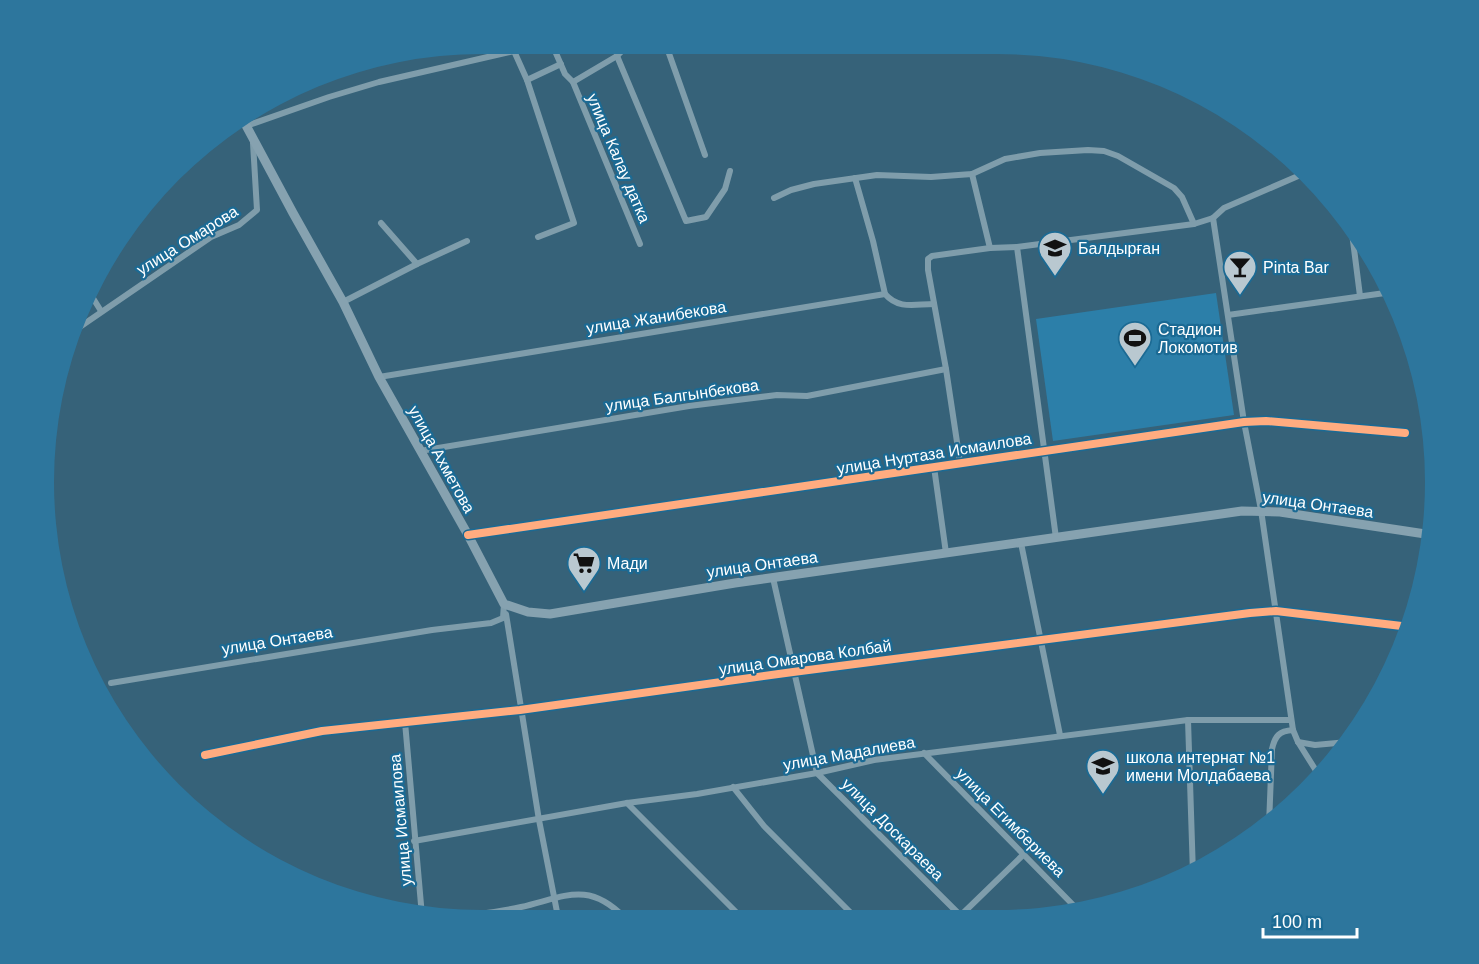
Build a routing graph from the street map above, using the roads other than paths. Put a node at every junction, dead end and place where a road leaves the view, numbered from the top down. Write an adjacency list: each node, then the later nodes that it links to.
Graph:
1 (501, 54): 9 (street)
2 (515, 54): 7 (street)
3 (556, 54): 6 (street, улица Калау датка)
4 (669, 54): 12 (street)
5 (617, 56): 8 (street, улица Калау датка); 13 (street)
6 (561, 64): 7 (street); 8 (street, улица Калау датка)
7 (527, 80): 21 (street)
8 (573, 82): 23 (street, улица Калау датка)
9 (259, 117)
10 (246, 125): 11 (main road, улица Ахметова)
11 (253, 139): 32 (main road, улица Ахметова); 34 (street, улица Омарова)
12 (705, 155)
13 (730, 171)
14 (972, 174): 16 (street); 20 (street); 26 (street)
15 (1297, 176): 18 (street)
16 (855, 178): 17 (street); 29 (street)
17 (774, 198)
18 (1213, 218): 20 (street); 35 (street)
19 (381, 223): 27 (street)
20 (1194, 224): 25 (street)
21 (538, 237)
22 (467, 242): 27 (street)
23 (640, 244)
24 (1354, 245): 30 (street)
25 (1017, 247): 26 (street); 41 (street)
26 (990, 248): 33 (street)
27 (417, 264): 32 (street)
28 (1381, 293): 30 (street)
29 (885, 294): 33 (street); 38 (street, улица Жанибекова)
30 (1360, 296): 35 (street)
31 (95, 301): 34 (street)
32 (343, 302): 38 (main road, улица Ахметова)
33 (934, 304): 37 (street)
34 (101, 311): 36 (street, улица Омарова)
35 (1228, 315): 39 (street)
36 (85, 323)
37 (946, 369): 42 (street, улица Балгынбекова); 43 (street)
38 (379, 377): 42 (main road, улица Ахметова)
39 (1244, 422): 40 (street, улица Нуртаза Исмаилова); 41 (street, улица Нуртаза Исмаилова); 45 (street)
40 (1405, 433)
41 (1044, 450): 43 (street, улица Нуртаза Исмаилова); 48 (street)
42 (420, 451): 47 (main road, улица Ахметова)
43 (960, 462): 44 (street, улица Нуртаза Исмаилова)
44 (934, 467): 47 (street, улица Нуртаза Исмаилова); 50 (street)
45 (1261, 510): 46 (main road, улица Онтаева); 48 (main road, улица Онтаева); 53 (street)
46 (1421, 533)
47 (468, 534): 52 (main road, улица Ахметова)
48 (1056, 538): 49 (main road, улица Онтаева)
49 (1021, 543): 50 (main road, улица Онтаева); 55 (street)
50 (946, 553): 51 (main road, улица Онтаева)
51 (773, 578): 52 (main road, улица Онтаева); 56 (street)
52 (504, 604): 57 (street, улица Онтаева); 58 (street, улица Ахметова)
53 (1276, 611): 54 (street, улица Омарова Колбай); 55 (street, улица Омарова Колбай); 60 (street)
54 (1400, 626)
55 (1040, 641): 56 (street, улица Омарова Колбай); 63 (street)
56 (793, 672): 58 (street, улица Омарова Колбай); 69 (street)
57 (111, 683)
58 (520, 710): 61 (street, улица Омарова Колбай); 73 (street, улица Ахметова)
59 (1188, 720): 60 (street, улица Мадалиева); 63 (street, улица Мадалиева); 76 (street)
60 (1291, 720): 62 (street)
61 (405, 722): 67 (street, улица Омарова Колбай); 74 (street, улица Исмаилова)
62 (1293, 730): 64 (street); 72 (street)
63 (1060, 735): 66 (street, улица Мадалиева)
64 (1298, 742): 65 (street); 68 (street)
65 (1337, 743)
66 (924, 753): 69 (street, улица Мадалиева); 75 (street, улица Егимбериева)
67 (205, 755)
68 (1315, 769)
69 (817, 772): 70 (street, улица Мадалиева); 85 (street, улица Доскараева)
70 (733, 787): 71 (street, улица Мадалиева); 84 (street)
71 (627, 803): 73 (street, улица Мадалиева); 83 (street)
72 (1270, 812)
73 (539, 820): 74 (street, улица Мадалиева); 77 (street, улица Ахметова)
74 (414, 841): 79 (street, улица Исмаилова)
75 (1024, 854): 78 (street, улица Егимбериева); 86 (street)
76 (1193, 863)
77 (554, 898): 80 (street); 81 (street, улица Ахметова); 82 (street)
78 (1071, 903)
79 (421, 905)
80 (506, 910)
81 (557, 910)
82 (618, 910)
83 (734, 910)
84 (848, 910)
85 (953, 910)
86 (969, 910)

